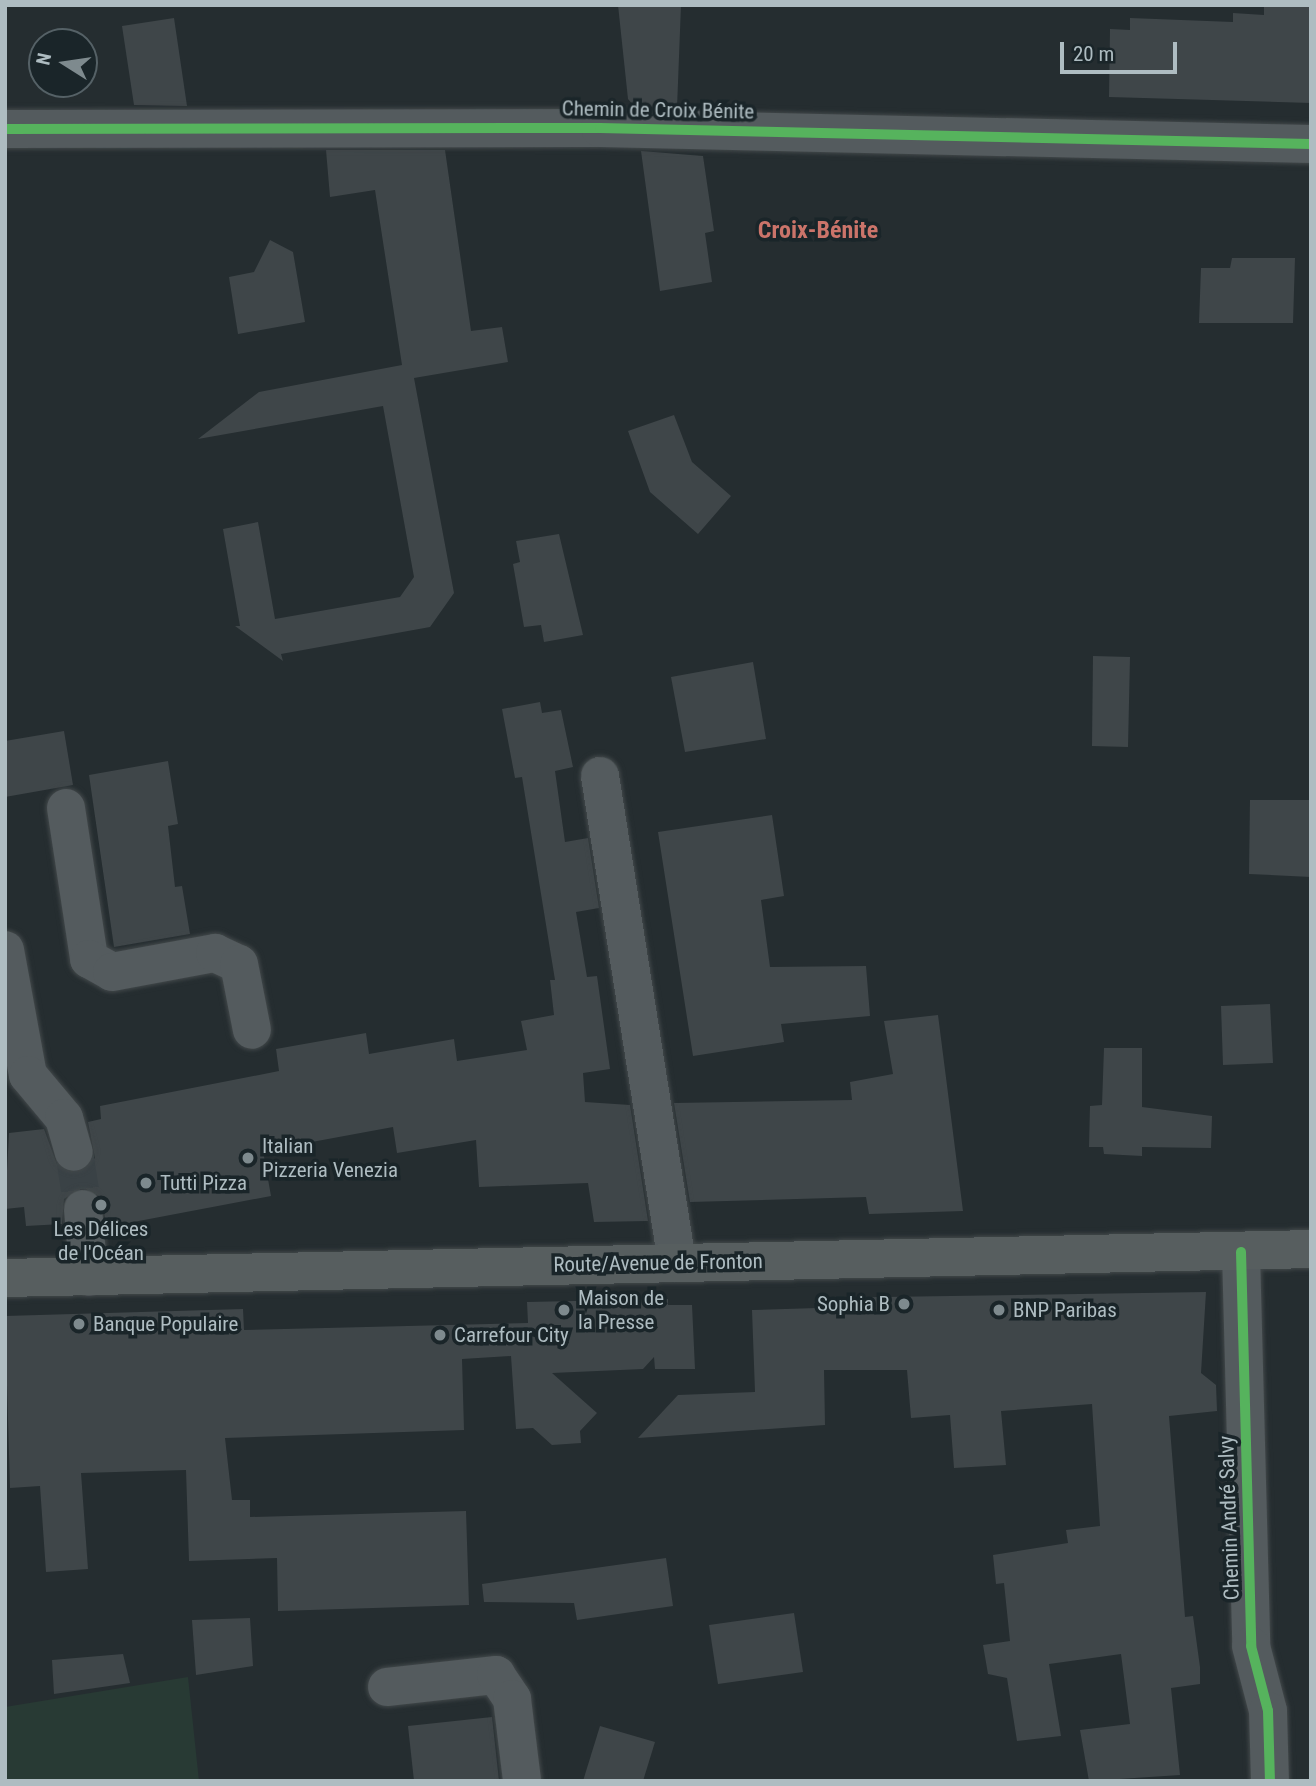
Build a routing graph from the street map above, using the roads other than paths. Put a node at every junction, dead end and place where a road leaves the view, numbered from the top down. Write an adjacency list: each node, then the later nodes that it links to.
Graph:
1 (5, 129): 2 (street, Chemin de Croix Bénite)
2 (1311, 144)
3 (600, 776): 11 (street)
4 (66, 808): 6 (street)
5 (5, 950): 7 (street)
6 (252, 1030)
7 (74, 1152)
8 (83, 1209): 12 (street)
9 (1311, 1250): 10 (main road, Route/Avenue de Fronton)
10 (1241, 1251): 11 (main road, Route/Avenue de Fronton); 16 (street, Chemin André Salvy)
11 (677, 1263): 12 (main road, Route/Avenue de Fronton)
12 (89, 1277): 13 (main road, Route/Avenue de Fronton)
13 (5, 1278)
14 (387, 1687): 15 (street)
15 (522, 1781)
16 (1270, 1781)

